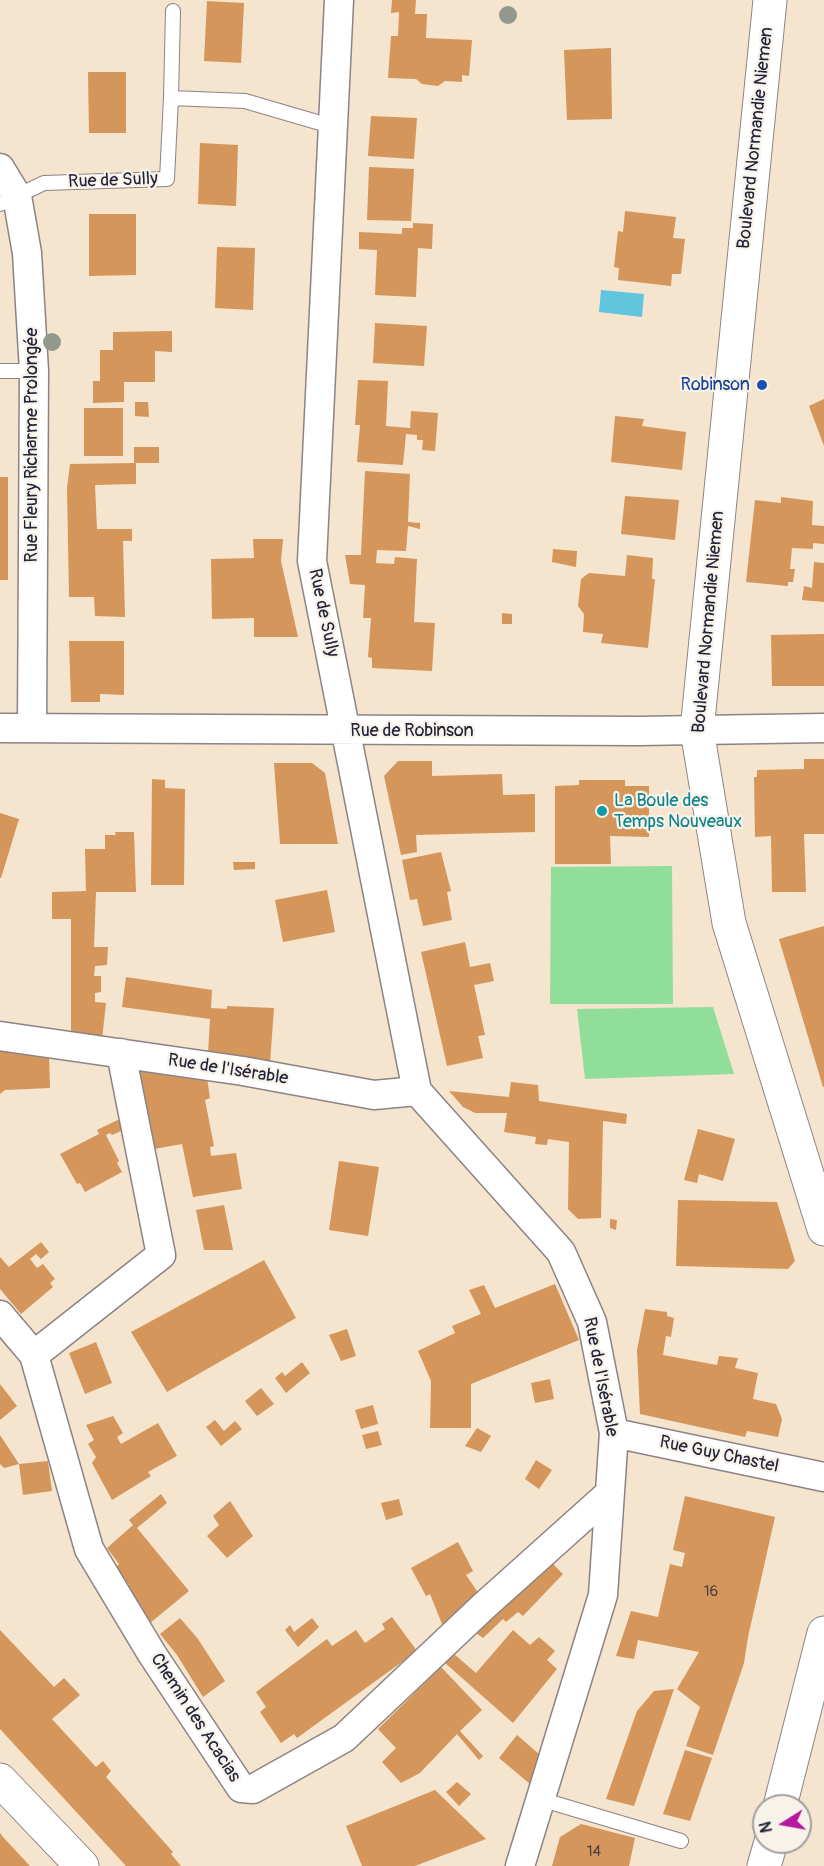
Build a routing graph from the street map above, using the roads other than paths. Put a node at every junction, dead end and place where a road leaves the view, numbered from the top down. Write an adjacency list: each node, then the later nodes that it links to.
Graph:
1 (339, 0): 5 (street, Rue de Sully)
2 (770, 0): 14 (street, Boulevard Normandie Niemen)
3 (172, 11): 4 (lane, Rue de Sully)
4 (171, 98): 5 (lane); 7 (lane, Rue de Sully)
5 (334, 128): 13 (street, Rue de Sully)
6 (0, 168): 7 (street, Rue Fleury Richarme Prolongée)
7 (8, 200): 9 (street, Rue Fleury Richarme Prolongée)
8 (0, 371): 9 (lane)
9 (34, 371): 10 (street, Rue Fleury Richarme Prolongée)
10 (32, 727): 11 (street, Rue de Robinson); 13 (street, Rue de Robinson)
11 (0, 728)
12 (824, 728): 14 (street, Rue de Robinson)
13 (347, 730): 14 (street, Rue de Robinson); 17 (street, Rue de Sully)
14 (697, 730): 18 (street, Boulevard Normandie Niemen)
15 (0, 1036): 16 (street, Rue de l'Isérable)
16 (121, 1053): 17 (street, Rue de l'Isérable); 20 (street)
17 (417, 1091): 21 (street, Rue de l'Isérable)
18 (824, 1229)
19 (0, 1315): 20 (street, Chemin des Acacias)
20 (34, 1355): 23 (street, Chemin des Acacias)
21 (614, 1433): 22 (street, Rue Guy Chastel); 23 (street, Rue de l'Isérable)
22 (824, 1477)
23 (610, 1493): 27 (street, Rue de l'Isérable)
24 (824, 1634): 26 (street)
25 (0, 1780): 29 (street)
26 (783, 1794)
27 (540, 1799): 28 (lane); 30 (street, Rue de l'Isérable)
28 (681, 1841)
29 (82, 1866)
30 (520, 1866)

